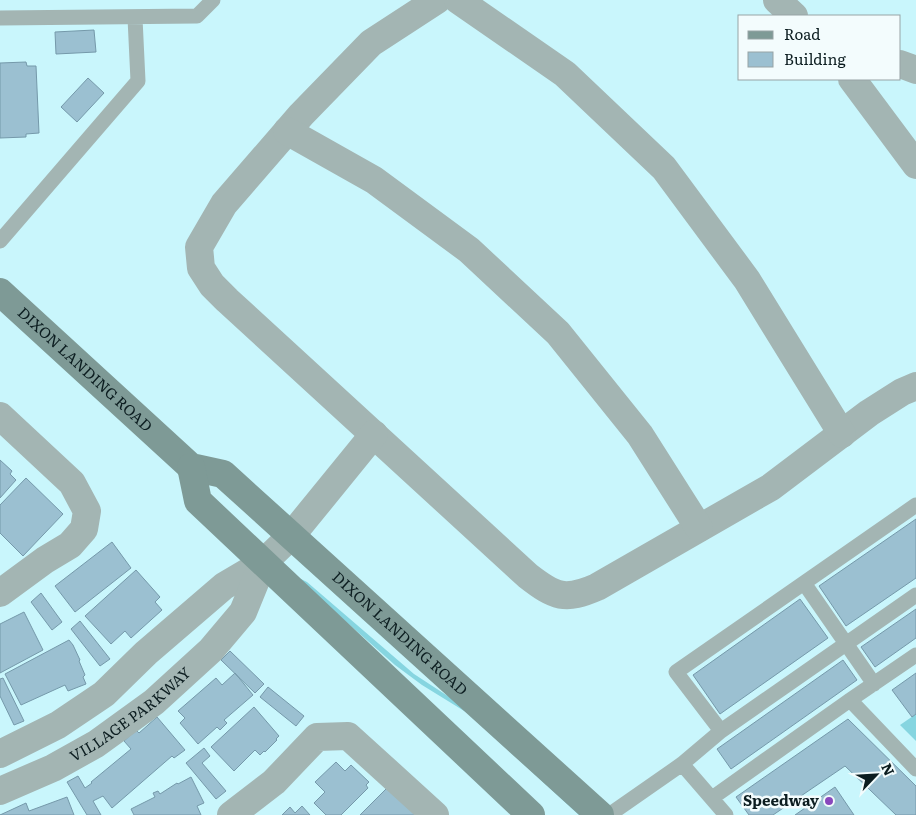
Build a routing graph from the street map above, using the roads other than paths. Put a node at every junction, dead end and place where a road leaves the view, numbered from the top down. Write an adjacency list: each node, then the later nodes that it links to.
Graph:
1 (213, 0): 7 (lane)
2 (437, 0): 11 (street)
3 (458, 0): 18 (street)
4 (777, 0): 5 (street)
5 (793, 15)
6 (0, 18): 7 (lane)
7 (135, 18): 13 (lane)
8 (901, 64): 9 (street)
9 (916, 70)
10 (853, 80): 12 (street)
11 (287, 131): 17 (street); 21 (street)
12 (916, 166)
13 (0, 241)
14 (0, 292): 19 (main road, DIXON LANDING ROAD)
15 (916, 386): 18 (street)
16 (0, 416): 25 (street)
17 (374, 434): 21 (street); 22 (street)
18 (842, 434): 21 (street)
19 (190, 467): 22 (main road, DIXON LANDING ROAD); 23 (main road)
20 (916, 505): 24 (lane)
21 (699, 528)
22 (291, 536): 23 (street); 40 (main road, DIXON LANDING ROAD)
23 (263, 563): 32 (street, VILLAGE PARKWAY); 35 (street, VILLAGE PARKWAY); 39 (main road)
24 (804, 583): 27 (lane); 31 (lane)
25 (0, 593)
26 (916, 594): 27 (lane)
27 (846, 643): 29 (lane); 31 (lane)
28 (916, 655): 29 (lane)
29 (874, 684): 30 (lane)
30 (850, 700): 34 (lane); 36 (lane)
31 (721, 731): 33 (lane)
32 (0, 754)
33 (682, 764): 36 (lane); 41 (lane)
34 (916, 769)
35 (0, 791)
36 (712, 798): 42 (lane)
37 (231, 815): 38 (street)
38 (435, 815)
39 (531, 815)
40 (600, 815)
41 (609, 815)
42 (726, 815)

